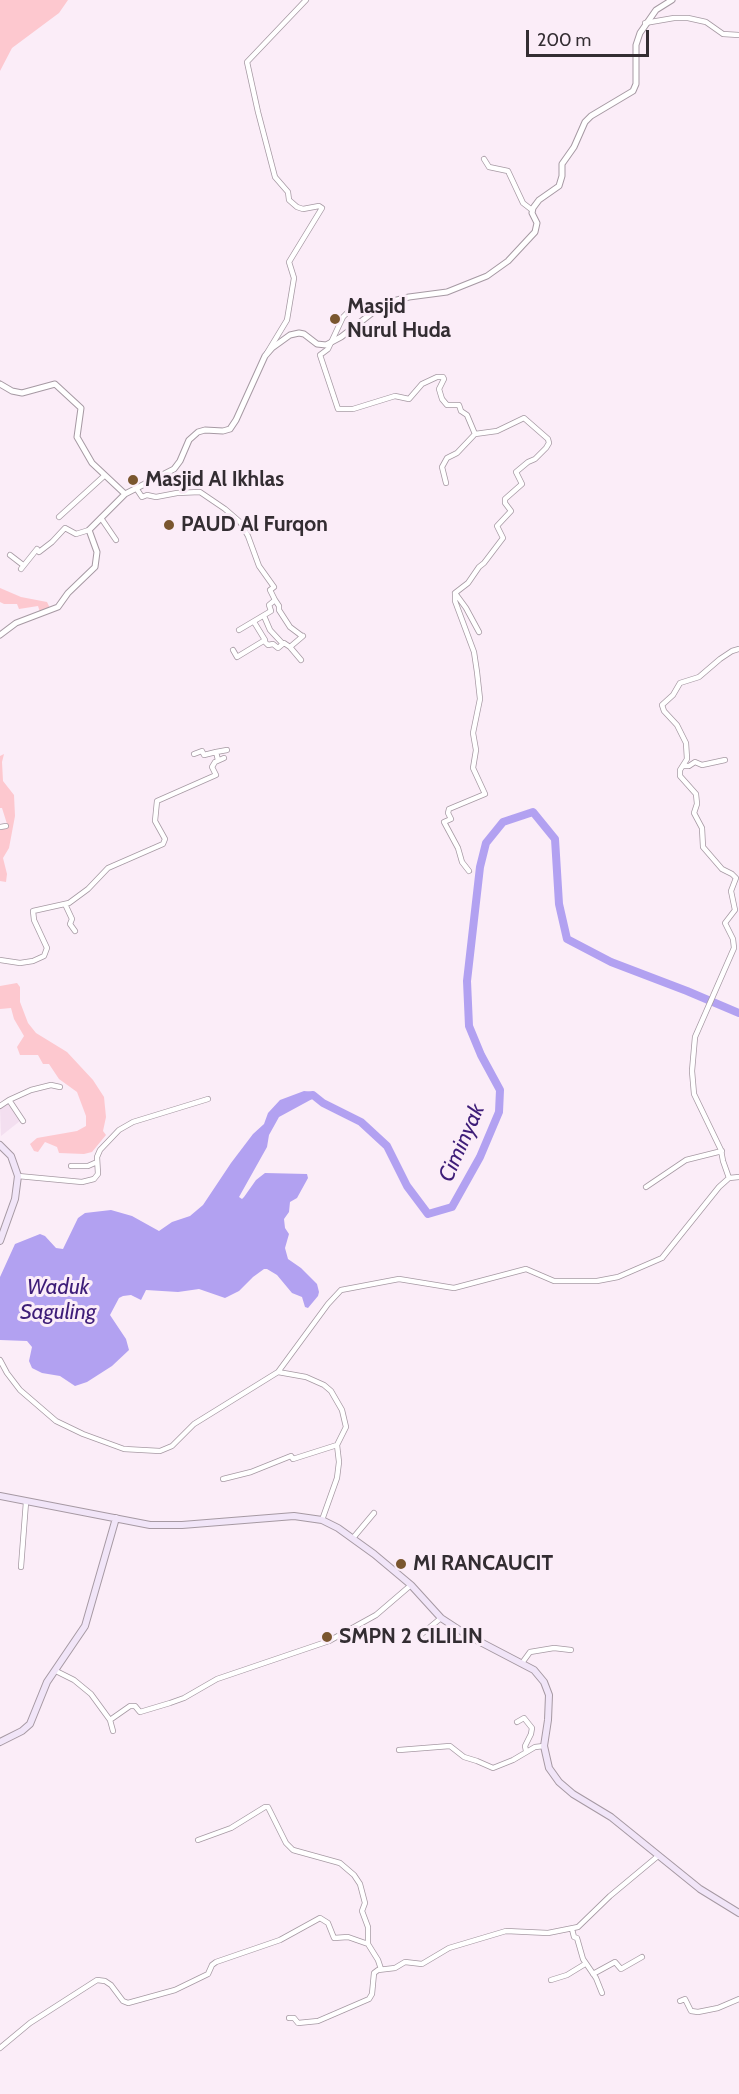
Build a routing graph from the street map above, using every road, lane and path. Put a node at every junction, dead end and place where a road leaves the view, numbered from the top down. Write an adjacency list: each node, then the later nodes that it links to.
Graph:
1 (306, 0): 9 (street)
2 (672, 0): 3 (street)
3 (645, 23): 4 (street); 6 (street)
4 (739, 35)
5 (484, 159): 6 (street)
6 (532, 210): 8 (street)
7 (360, 300): 8 (street)
8 (331, 343): 9 (street); 11 (street)
9 (267, 353): 14 (street)
10 (0, 384): 12 (street)
11 (475, 434): 13 (street); 21 (street)
12 (104, 476): 15 (street); 16 (street)
13 (446, 483)
14 (136, 488): 15 (street); 22 (street)
15 (125, 494): 17 (street)
16 (59, 517)
17 (101, 518): 18 (street); 19 (street)
18 (89, 530): 20 (street); 27 (street)
19 (116, 540)
20 (10, 555)
21 (455, 593): 26 (street); 41 (street)
22 (275, 600): 23 (street); 30 (street)
23 (264, 616): 24 (street); 29 (street)
24 (254, 622): 25 (street); 28 (street)
25 (239, 630)
26 (479, 632)
27 (0, 635)
28 (264, 641): 29 (street); 32 (street)
29 (283, 644): 30 (street)
30 (290, 647): 33 (street)
31 (739, 649): 40 (street)
32 (232, 650)
33 (301, 660)
34 (227, 750): 35 (street)
35 (216, 752): 36 (street); 38 (street)
36 (194, 754)
37 (225, 758): 38 (street)
38 (218, 760): 42 (street)
39 (725, 760): 40 (street)
40 (683, 766): 51 (street)
41 (469, 871)
42 (65, 904): 43 (street); 44 (street)
43 (75, 931)
44 (0, 960)
45 (60, 1087): 47 (street)
46 (208, 1099): 52 (street)
47 (9, 1100): 48 (street); 49 (street)
48 (0, 1106)
49 (24, 1121)
50 (0, 1145): 54 (main road)
51 (722, 1151): 56 (street); 57 (street)
52 (97, 1162): 53 (street); 54 (street)
53 (71, 1166)
54 (18, 1176): 58 (main road)
55 (739, 1177): 56 (street)
56 (729, 1178): 60 (street)
57 (646, 1186)
58 (0, 1241)
59 (0, 1360): 60 (street)
60 (278, 1372): 61 (street)
61 (337, 1445): 62 (street); 67 (street)
62 (223, 1479)
63 (0, 1496): 64 (main road)
64 (26, 1502): 66 (main road); 69 (street)
65 (374, 1513): 68 (street)
66 (116, 1518): 67 (main road); 75 (main road)
67 (322, 1520): 68 (main road)
68 (353, 1538): 70 (main road)
69 (21, 1566)
70 (411, 1585): 71 (main road); 76 (street)
71 (441, 1618): 72 (street); 74 (main road)
72 (418, 1637)
73 (572, 1650): 74 (street)
74 (522, 1663): 80 (main road)
75 (56, 1671): 76 (street); 79 (main road)
76 (110, 1720): 78 (street)
77 (517, 1722): 82 (street)
78 (113, 1731)
79 (0, 1742)
80 (544, 1746): 82 (street); 84 (main road)
81 (399, 1749): 82 (street)
82 (526, 1751)
83 (198, 1840): 87 (street)
84 (658, 1856): 85 (main road); 86 (street)
85 (739, 1913)
86 (572, 1929): 89 (street); 90 (street)
87 (368, 1944): 90 (street); 97 (street)
88 (642, 1957): 91 (street)
89 (585, 1964): 91 (street); 92 (street)
90 (381, 1970): 96 (street)
91 (593, 1974): 93 (street)
92 (551, 1980)
93 (602, 1993)
94 (739, 1999): 95 (street)
95 (680, 2001)
96 (289, 2018)
97 (0, 2048)

